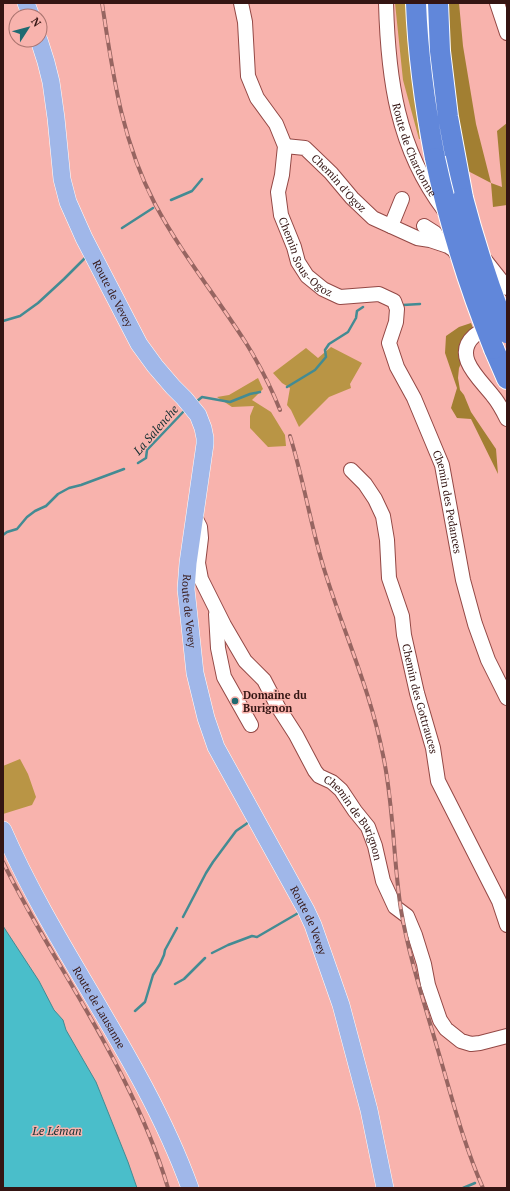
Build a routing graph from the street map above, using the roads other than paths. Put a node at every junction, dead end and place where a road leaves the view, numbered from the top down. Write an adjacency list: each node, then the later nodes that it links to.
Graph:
1 (241, 3): 8 (street)
2 (386, 3): 11 (street, Route de Chardonne)
3 (416, 3): 14 (highway, bridge)
4 (438, 3): 13 (highway, bridge)
5 (497, 3): 6 (street)
6 (507, 33)
7 (42, 48): 17 (main road, Route de Vevey)
8 (285, 146): 10 (street, Chemin d'Ogoz); 12 (street, Chemin Sous-Ogoz)
9 (402, 200): 10 (street)
10 (391, 226): 13 (street, Chemin d'Ogoz)
11 (507, 288)
12 (397, 309): 19 (street, Chemin des Pedances)
13 (505, 324): 15 (street)
14 (507, 379)
15 (507, 419)
16 (351, 470): 22 (street, Chemin des Gottrauces)
17 (195, 517): 18 (street, Chemin de Burignon); 25 (main road, Route de Vevey)
18 (215, 607): 20 (street); 23 (street, Chemin de Burignon)
19 (507, 698)
20 (251, 726)
21 (3, 830): 24 (main road, Route de Lausanne)
22 (507, 925)
23 (507, 1036)
24 (190, 1188)
25 (385, 1188)

